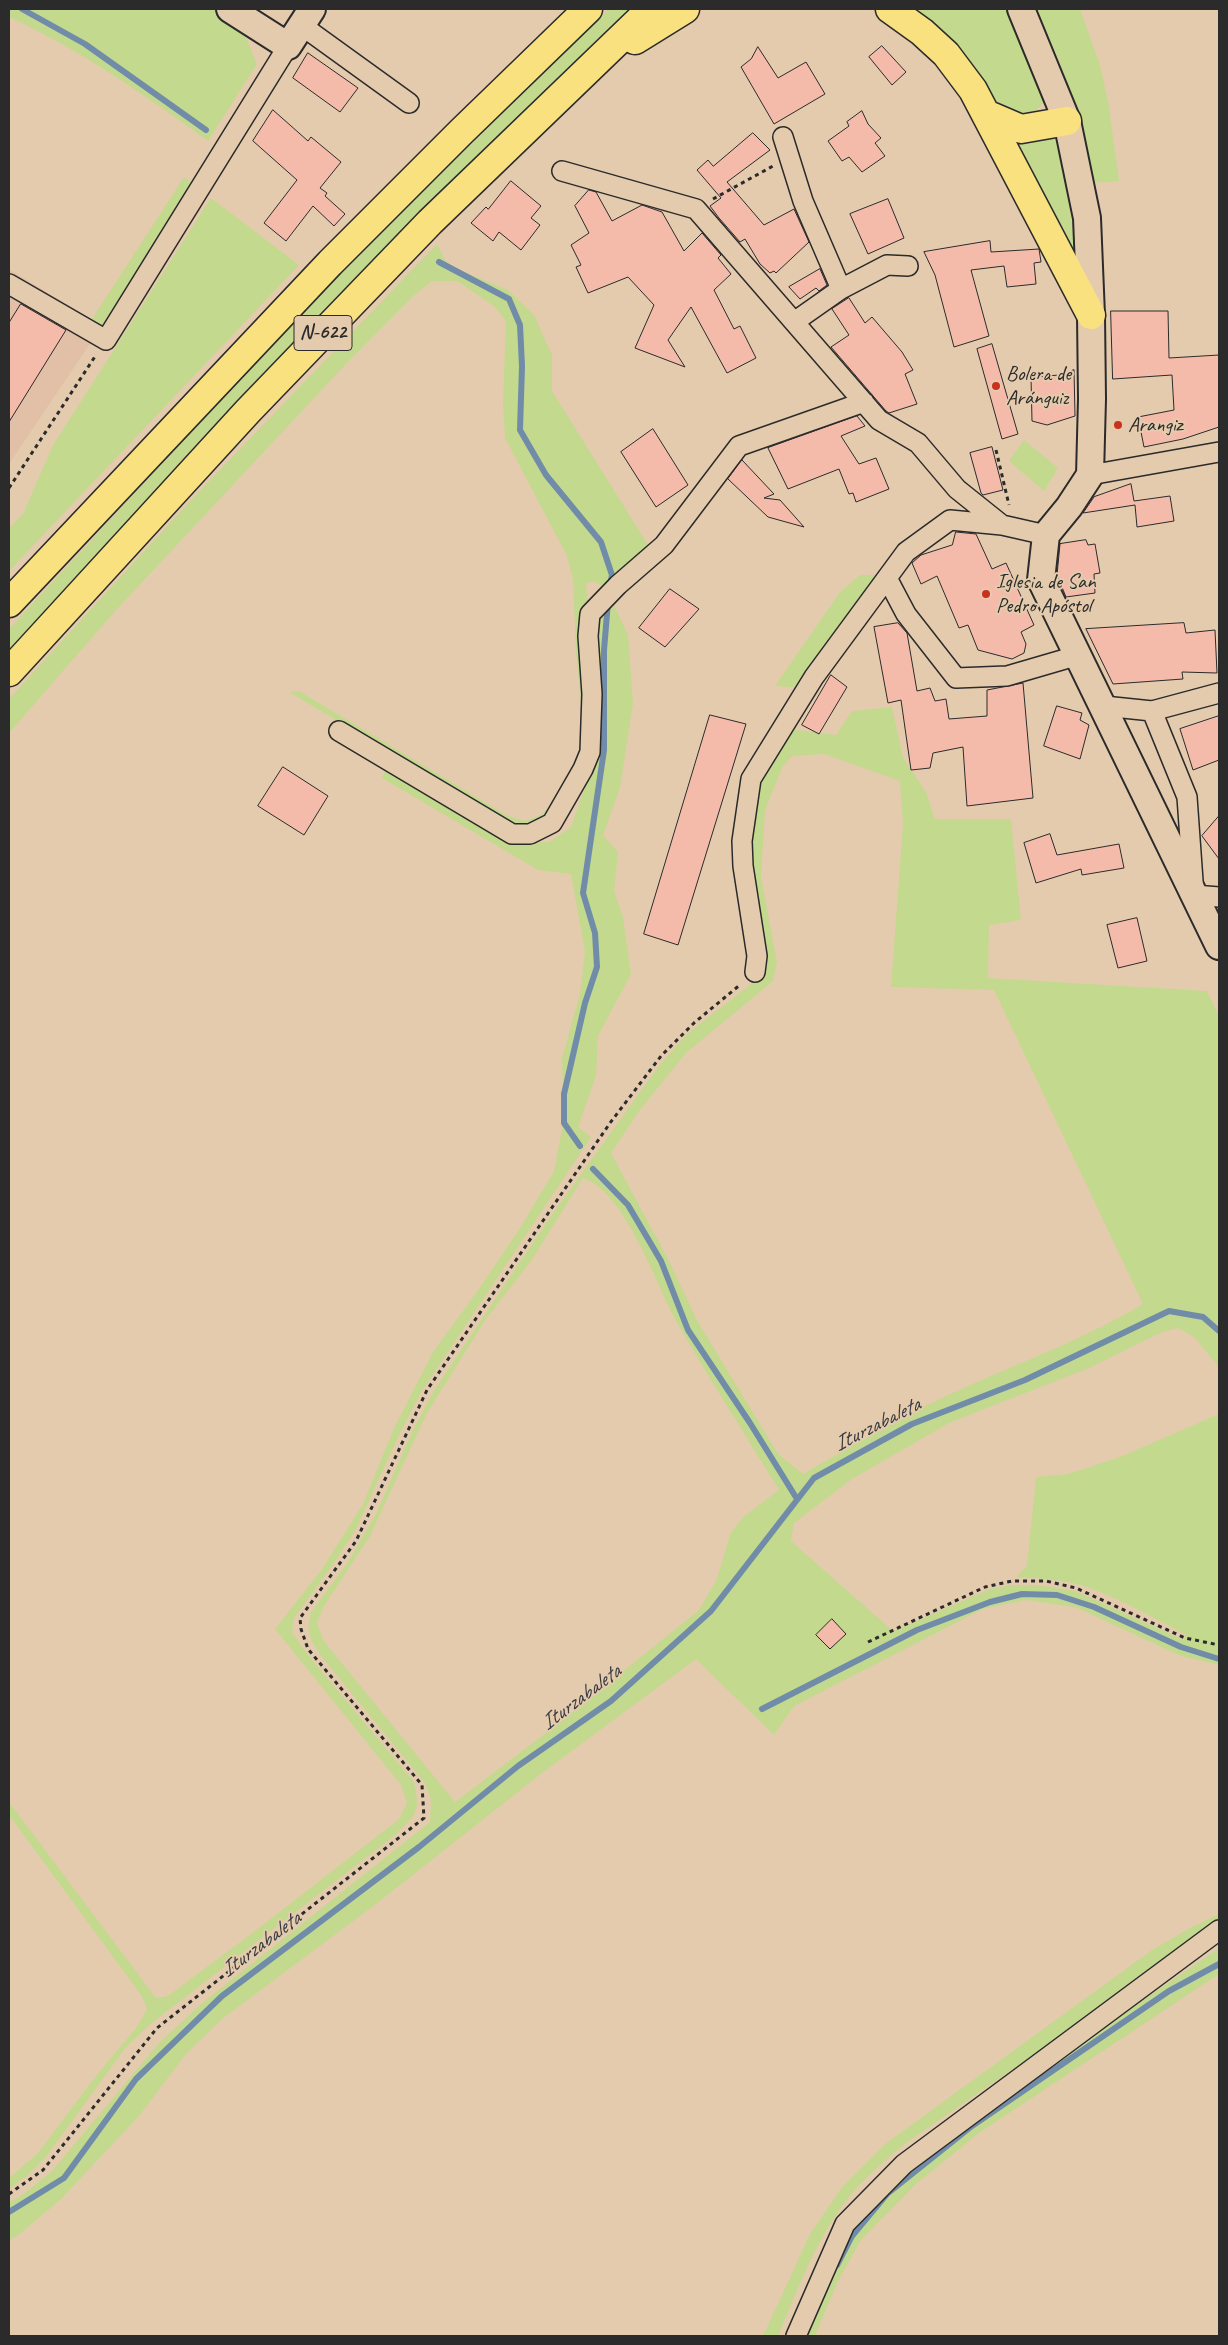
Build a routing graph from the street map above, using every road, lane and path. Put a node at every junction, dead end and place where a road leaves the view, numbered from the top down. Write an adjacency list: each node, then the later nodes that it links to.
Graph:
1 (230, 9): 7 (street)
2 (588, 9): 30 (highway, N-622)
3 (651, 9): 8 (highway, N-622)
4 (685, 9): 8 (highway)
5 (890, 9): 10 (highway)
6 (1021, 9): 11 (street)
7 (300, 26): 9 (street); 21 (street)
8 (589, 68): 32 (highway, N-622)
9 (409, 103)
10 (986, 114): 11 (highway); 19 (highway)
11 (1067, 121): 19 (street)
12 (783, 138): 13 (street)
13 (790, 159): 15 (path); 18 (street)
14 (562, 171): 15 (street)
15 (696, 208): 20 (street)
16 (908, 266): 18 (street)
17 (9, 284): 21 (street)
18 (841, 290): 20 (street)
19 (1090, 316): 25 (street)
20 (794, 322): 22 (street)
21 (106, 340): 26 (path)
22 (864, 402): 27 (street); 36 (street)
23 (996, 450): 27 (path)
24 (1219, 452): 25 (street)
25 (1090, 475): 28 (street)
26 (9, 488)
27 (1009, 527): 28 (street); 29 (street)
28 (1046, 535): 31 (street)
29 (887, 578): 31 (street); 39 (street)
30 (9, 605)
31 (1079, 656): 34 (street)
32 (9, 672)
33 (1219, 693): 35 (street)
34 (1104, 706): 35 (street); 37 (street)
35 (1152, 711): 37 (street)
36 (339, 731)
37 (1207, 896): 38 (street)
38 (1219, 946)
39 (755, 972): 43 (path)
40 (868, 1642): 41 (path)
41 (1219, 1645)
42 (1219, 1930): 44 (street)
43 (9, 2194)
44 (796, 2336)

